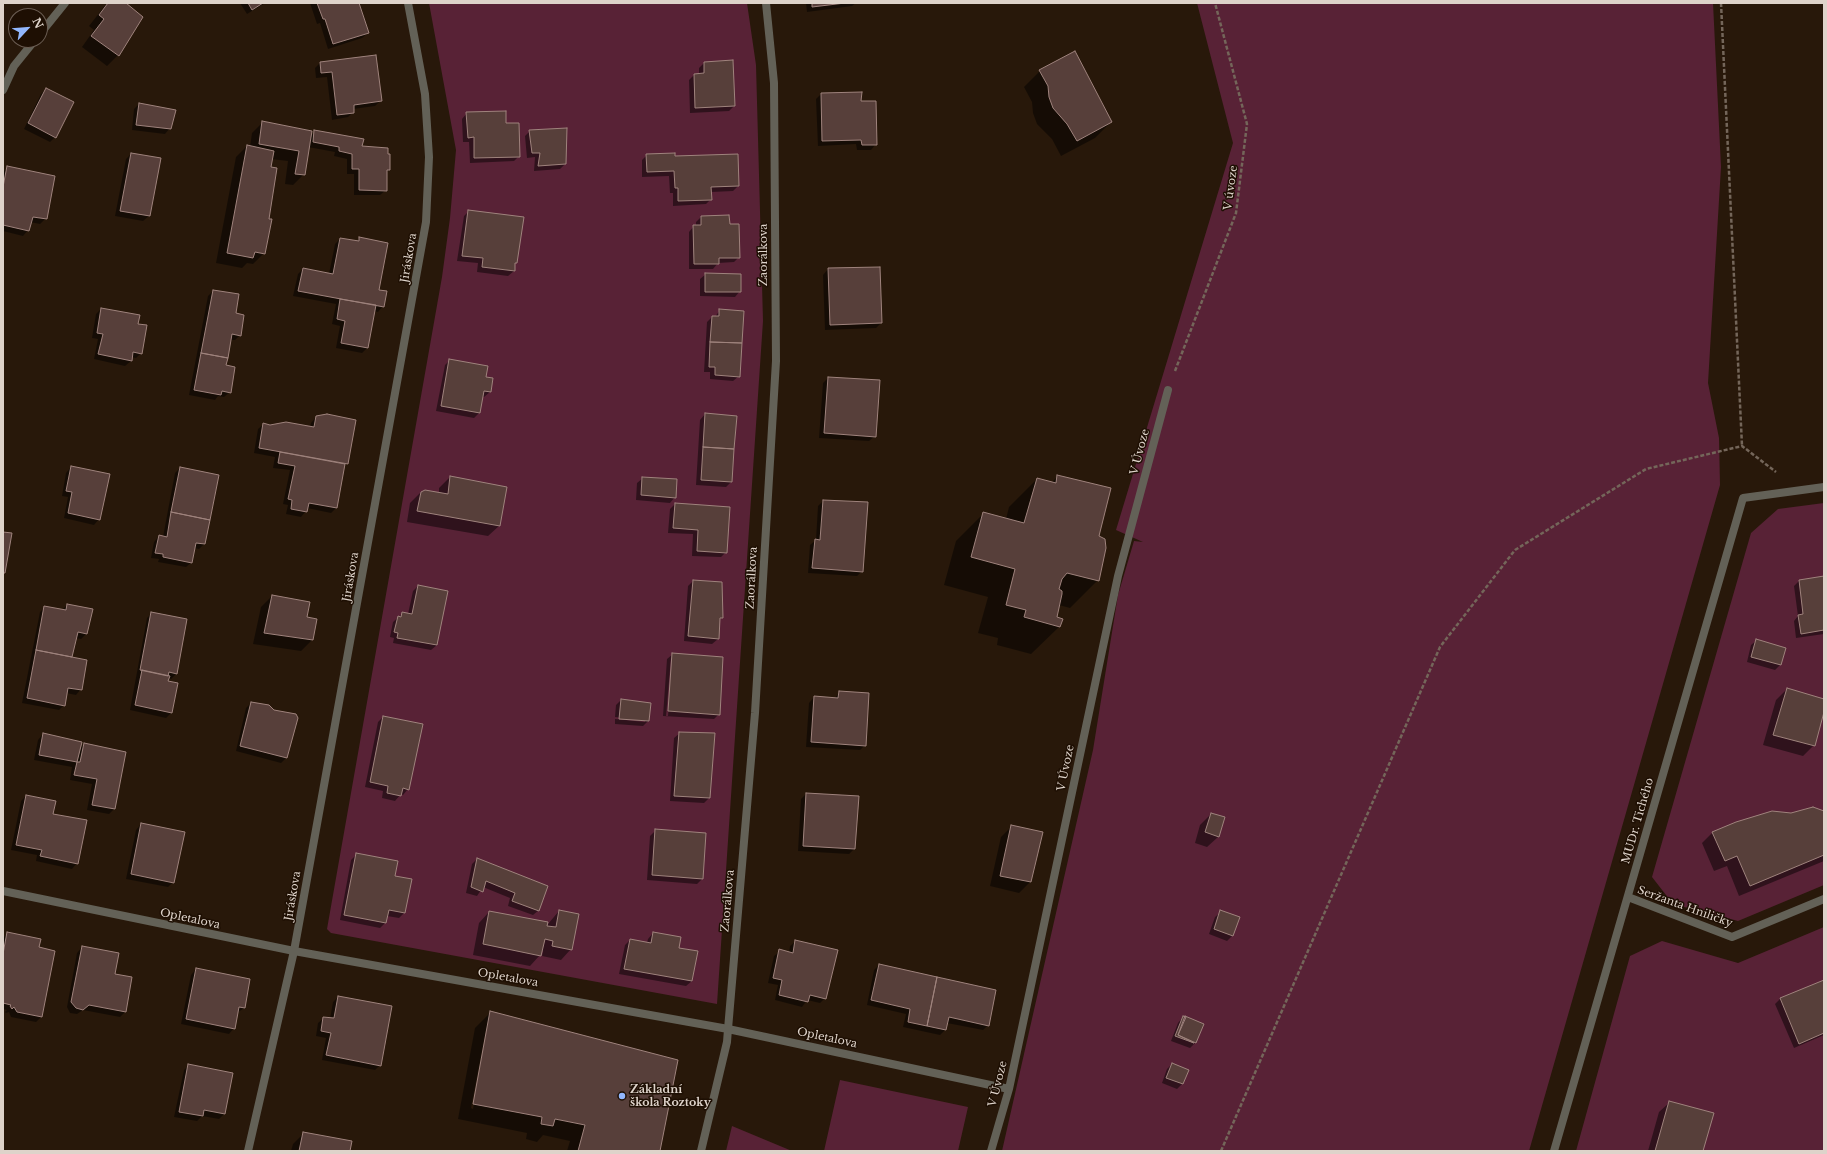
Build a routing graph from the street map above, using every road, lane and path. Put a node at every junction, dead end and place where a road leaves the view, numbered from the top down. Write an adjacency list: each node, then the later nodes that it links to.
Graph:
1 (65, 3): 6 (street)
2 (408, 3): 16 (street, Jiráskova)
3 (766, 3): 17 (street, Zaorálkova)
4 (1215, 3): 9 (path, V úvoze)
5 (1721, 3): 10 (path)
6 (48, 24)
7 (29, 48): 8 (street)
8 (3, 90)
9 (1168, 390): 18 (street, V Úvoze)
10 (1742, 446): 12 (path); 22 (path)
11 (1824, 487): 12 (street)
12 (1800, 490): 14 (street, MUDr. Tichého)
13 (3, 892): 16 (street, Opletalova)
14 (1628, 897): 15 (street, Seržanta Hniličky); 23 (street, MUDr. Tichého)
15 (1824, 899)
16 (294, 951): 17 (street, Opletalova); 19 (street, Jiráskova)
17 (728, 1029): 18 (street, Opletalova); 20 (street, Zaorálkova)
18 (1009, 1089): 21 (street, V Úvoze)
19 (248, 1151)
20 (701, 1151)
21 (990, 1151)
22 (1221, 1151)
23 (1554, 1151)

